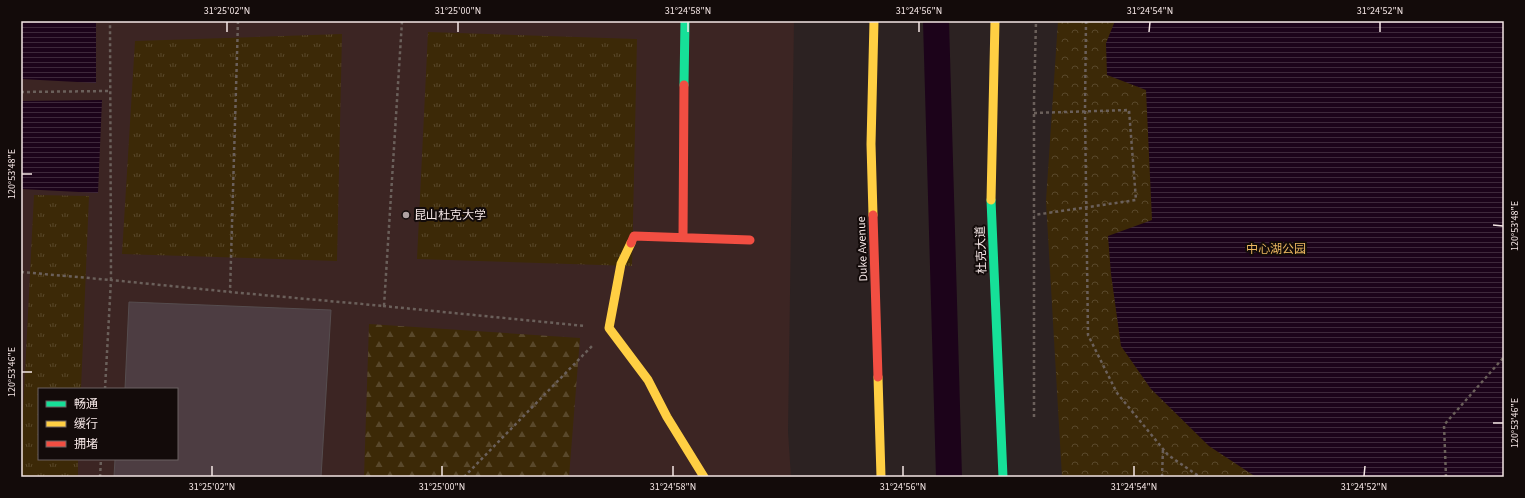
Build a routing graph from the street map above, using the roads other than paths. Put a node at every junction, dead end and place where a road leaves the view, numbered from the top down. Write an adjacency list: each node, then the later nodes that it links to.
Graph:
1 (685, 21): 4 (main road)
2 (874, 21): 7 (main road, Duke Avenue)
3 (995, 21): 8 (main road, 杜克大道)
4 (683, 238): 5 (main road); 6 (main road)
5 (750, 240)
6 (704, 477)
7 (881, 477)
8 (1003, 477)

